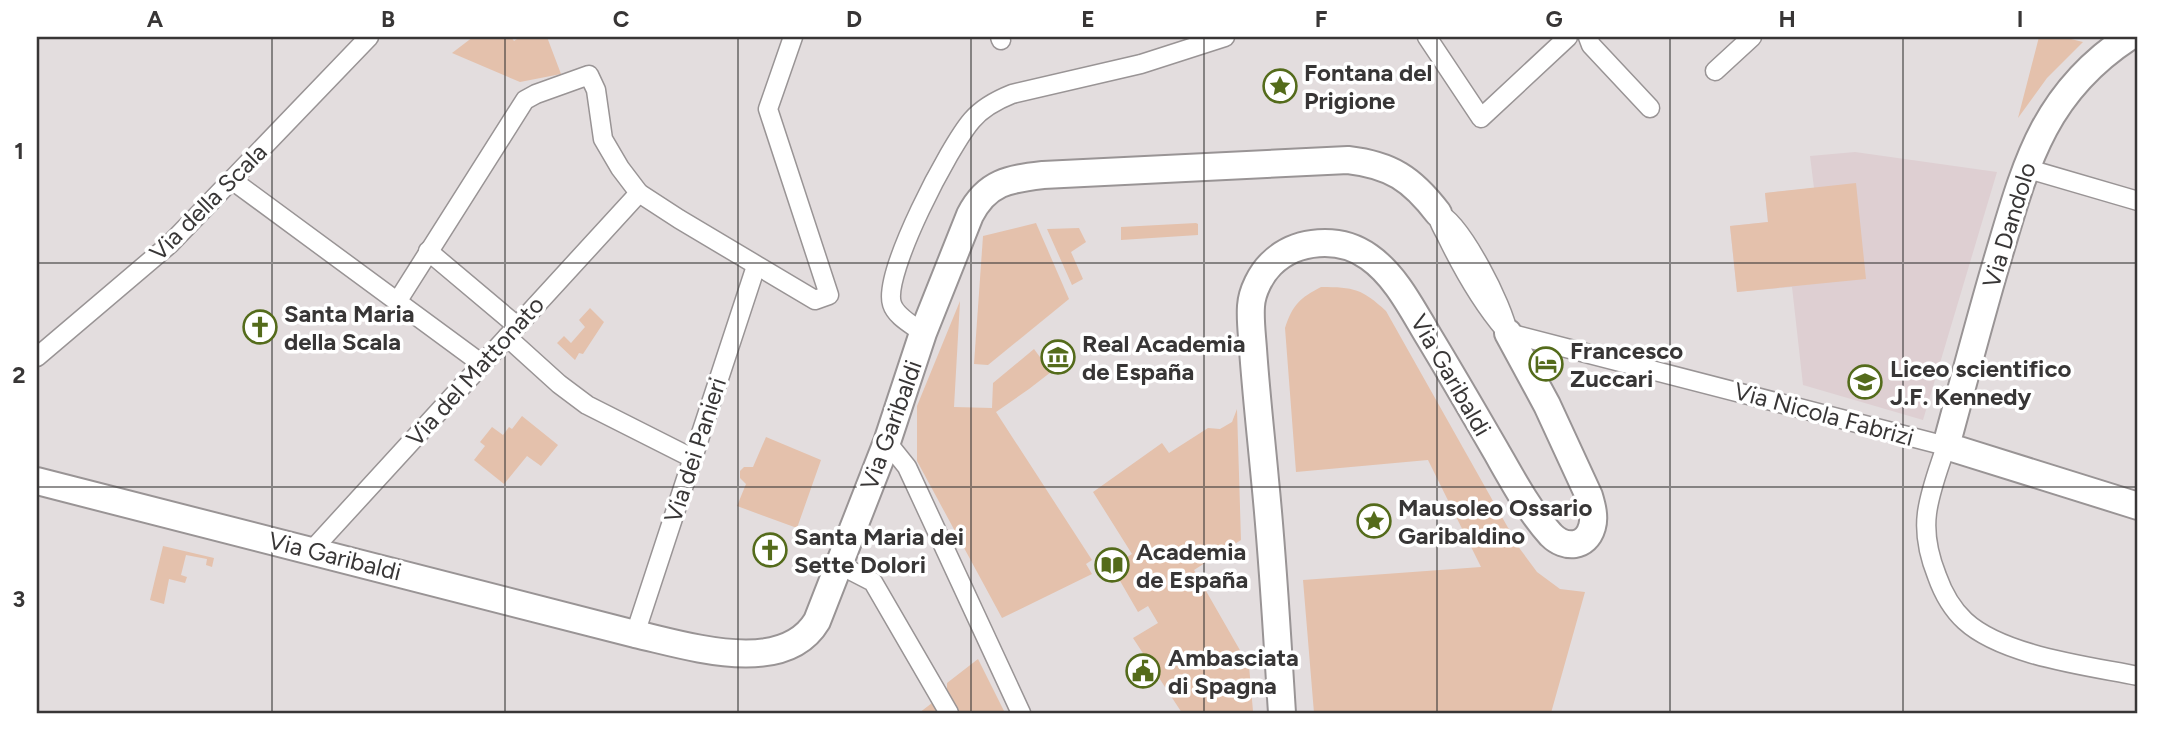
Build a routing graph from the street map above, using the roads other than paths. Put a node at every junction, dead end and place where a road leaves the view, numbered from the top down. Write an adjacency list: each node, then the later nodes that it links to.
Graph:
1 (369, 37): 12 (street, Via della Scala)
2 (793, 37): 17 (street)
3 (1225, 37): 20 (street)
4 (1427, 37): 5 (street)
5 (1568, 37)
6 (1588, 37): 10 (street)
7 (1752, 37): 9 (street)
8 (2129, 37): 11 (street, Via Dandolo)
9 (1715, 71)
10 (1650, 108)
11 (2025, 168): 14 (street); 25 (street, Via Dandolo)
12 (232, 180): 18 (street); 22 (street, Via della Scala)
13 (639, 193): 16 (street); 17 (street); 19 (street, Via del Mattonato)
14 (2138, 201)
15 (1438, 213): 20 (street, Via Garibaldi); 21 (street, Via Garibaldi)
16 (428, 251): 18 (street); 19 (street)
17 (756, 266): 26 (street, Via dei Panieri)
18 (397, 302): 23 (street)
19 (512, 331): 23 (street, Via del Mattonato); 26 (street)
20 (923, 333): 24 (street, Via Garibaldi)
21 (1508, 333): 25 (street, Via Nicola Fabrizi); 35 (street, Via Garibaldi)
22 (37, 357)
23 (482, 364): 29 (street, Via del Mattonato)
24 (887, 442): 30 (street, Via Garibaldi); 34 (street)
25 (1946, 446): 28 (street, Via Nicola Fabrizi); 32 (street)
26 (692, 458): 31 (street, Via dei Panieri)
27 (37, 481): 29 (street, Via Garibaldi)
28 (2138, 506)
29 (312, 550): 31 (street, Via Garibaldi)
30 (838, 564): 31 (street, Via Garibaldi); 33 (street)
31 (635, 634)
32 (2138, 676)
33 (949, 713)
34 (1021, 713)
35 (1282, 713)

